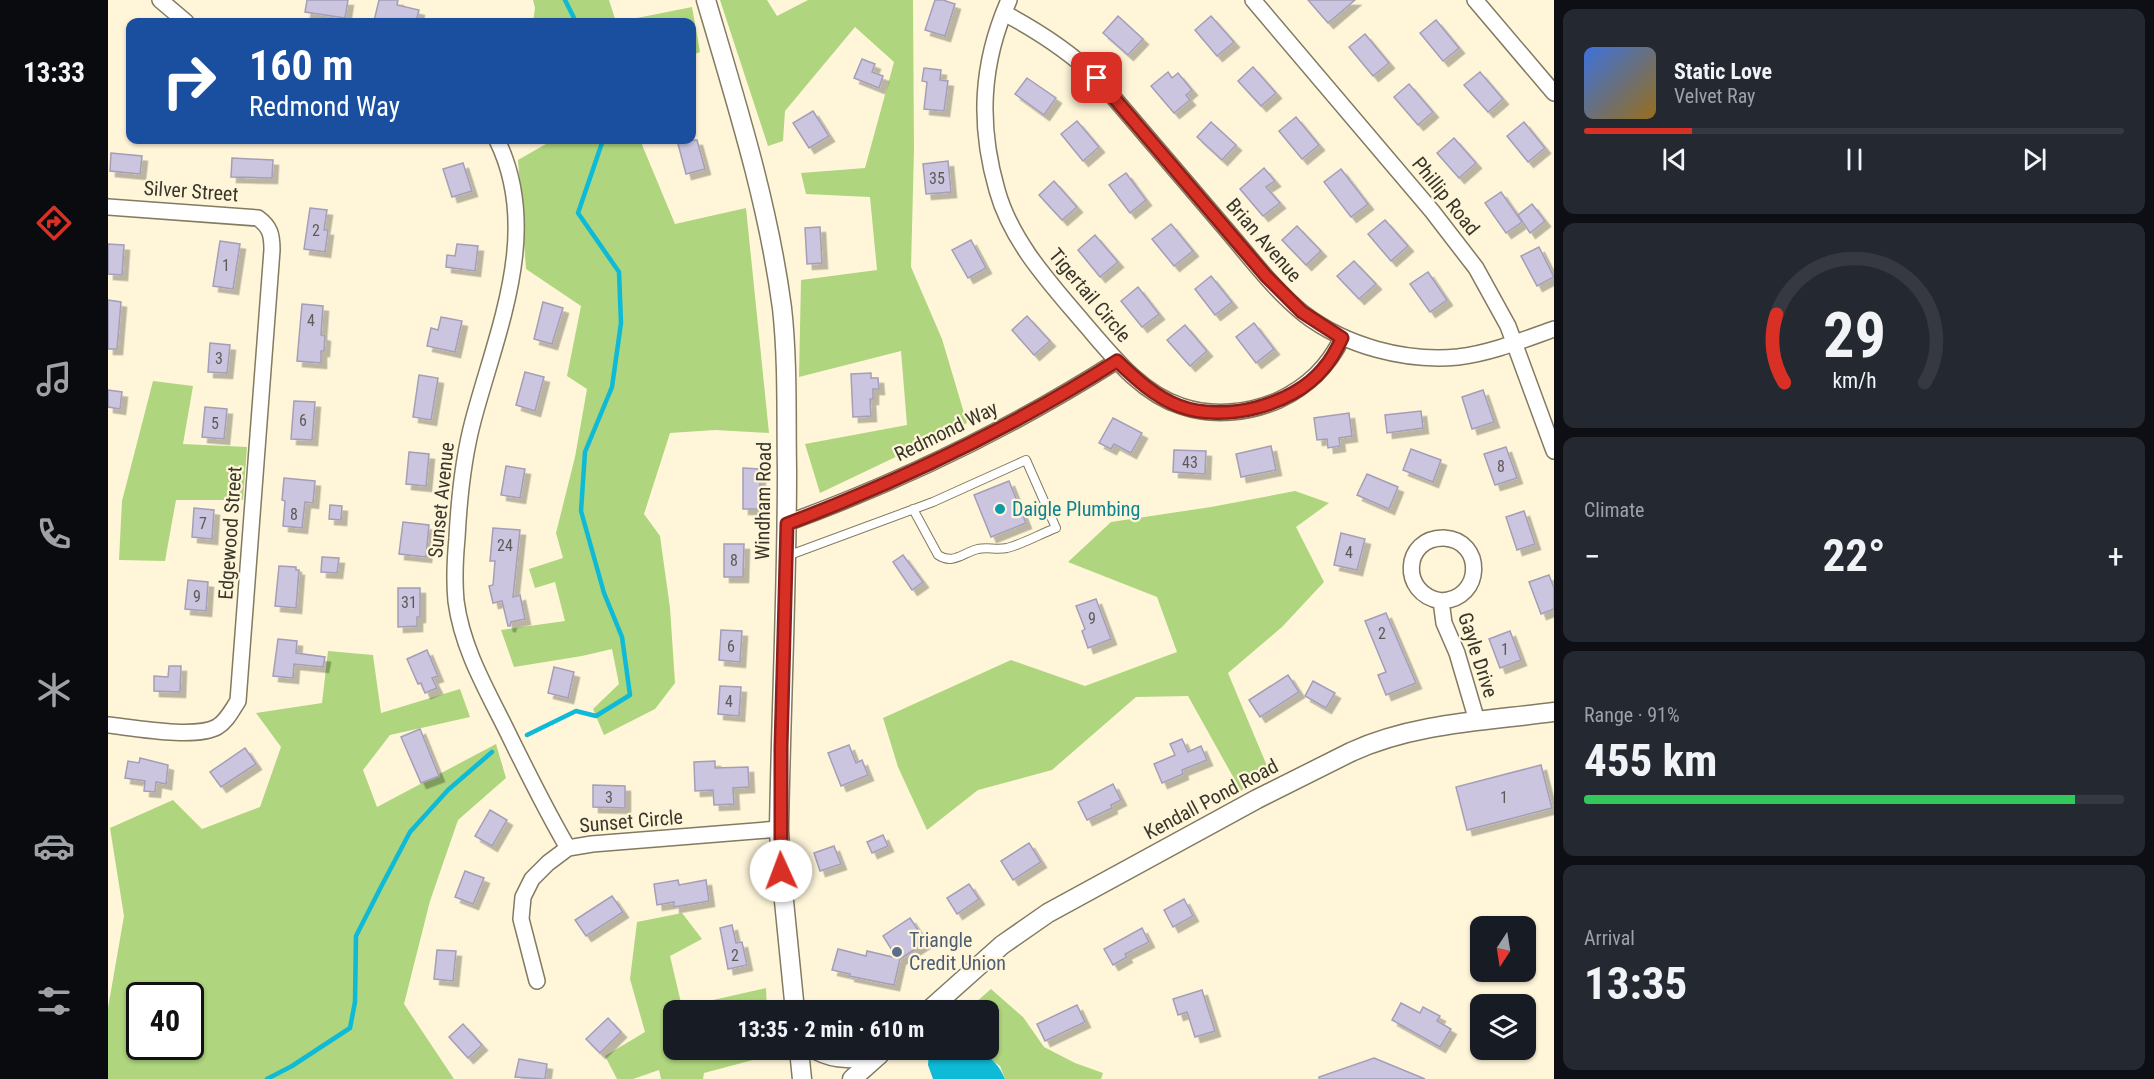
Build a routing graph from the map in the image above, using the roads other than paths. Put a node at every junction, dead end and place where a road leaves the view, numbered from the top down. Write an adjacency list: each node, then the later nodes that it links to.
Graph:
1 (160, 0): 6 (street)
2 (706, 0): 17 (street, Windham Road)
3 (1253, 0): 13 (street, Phillip Road)
4 (1475, 0): 7 (street)
5 (1007, 7): 12 (street, Brian Avenue); 14 (street, Tigertail Circle)
6 (181, 18)
7 (1554, 93)
8 (499, 144): 24 (street, Sunset Avenue)
9 (108, 207): 10 (street, Silver Street)
10 (268, 225): 22 (street, Edgewood Street)
11 (1554, 329): 13 (street, Brian Avenue)
12 (1342, 338): 13 (street, Brian Avenue); 14 (street, Tigertail Circle)
13 (1514, 343): 15 (street, Phillip Road)
14 (1117, 361): 17 (street, Redmond Way)
15 (1554, 451)
16 (913, 509): 16 (lane); 18 (lane)
17 (787, 524): 18 (street, Windham Road)
18 (786, 556): 23 (street, Windham Road)
19 (1441, 601): 19 (street, Gayle Drive); 21 (street, Gayle Drive)
20 (1554, 712): 21 (street, Kendall Pond Road)
21 (1477, 721): 27 (street, Kendall Pond Road)
22 (108, 725)
23 (779, 829): 24 (street, Sunset Circle); 26 (street, Windham Road)
24 (568, 848): 25 (street, Sunset Circle)
25 (537, 981)
26 (794, 1000)
27 (940, 1000)
28 (800, 1060): 30 (street)
29 (874, 1060): 31 (street)
30 (802, 1079)
31 (852, 1079)

